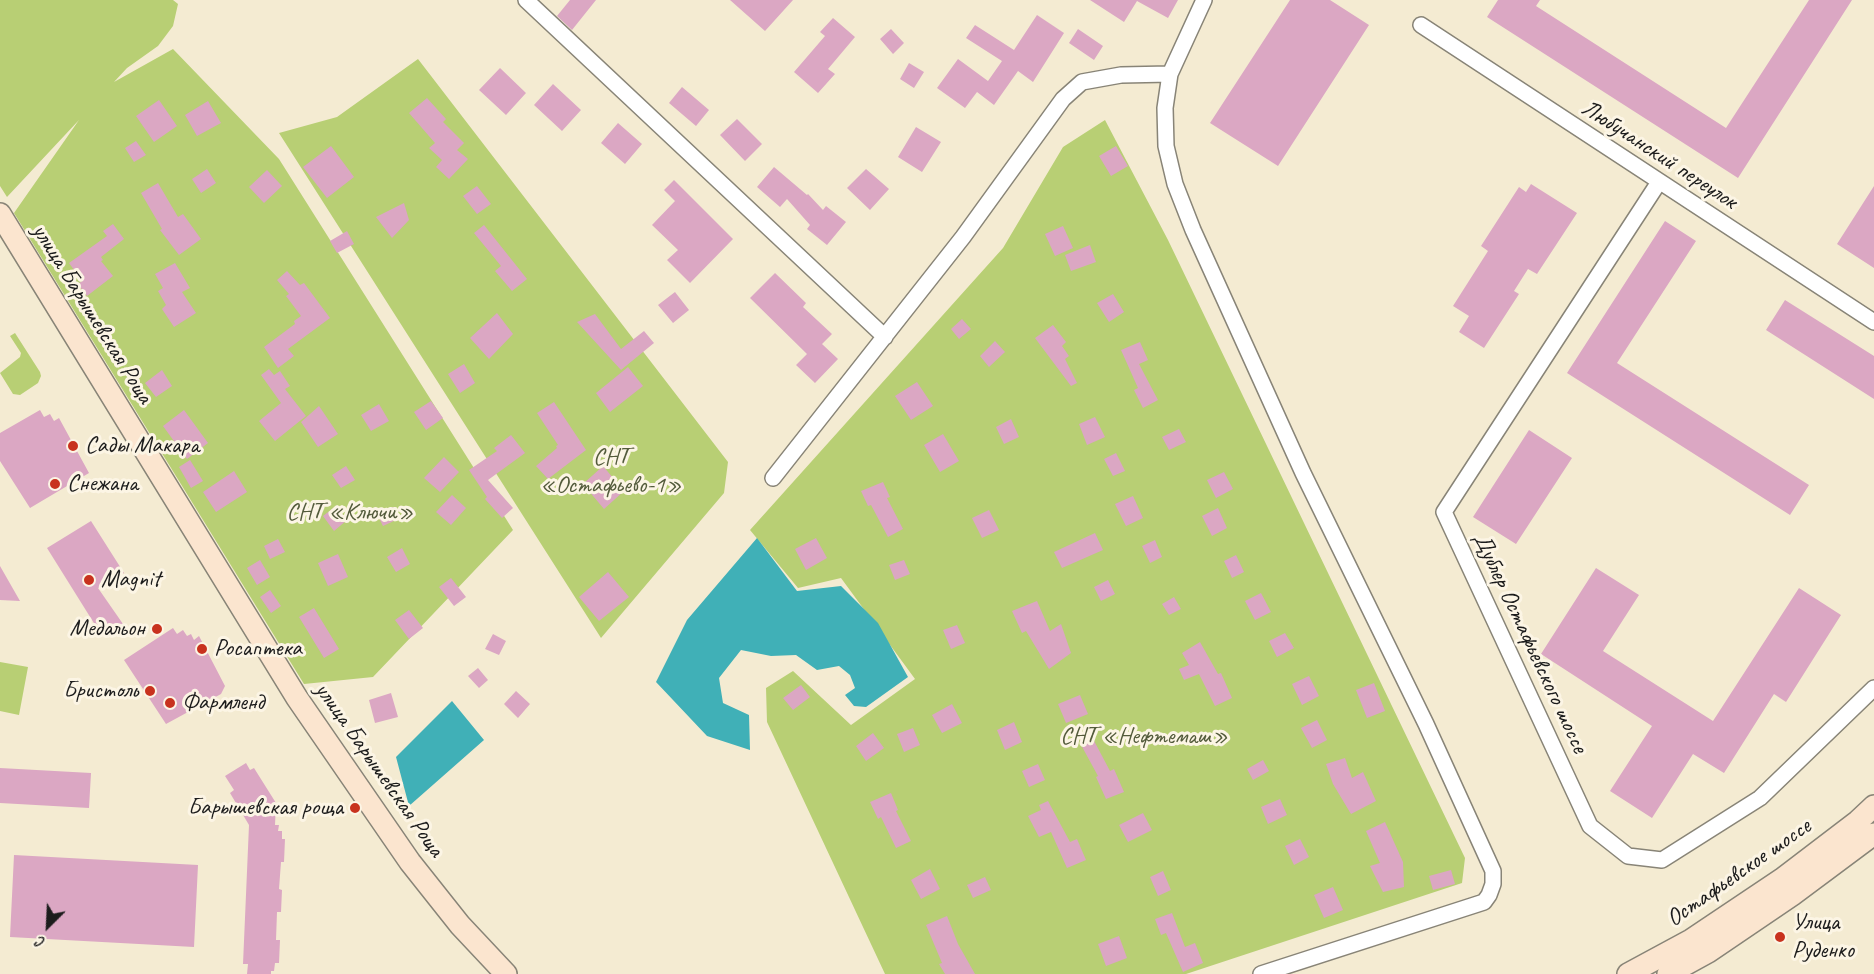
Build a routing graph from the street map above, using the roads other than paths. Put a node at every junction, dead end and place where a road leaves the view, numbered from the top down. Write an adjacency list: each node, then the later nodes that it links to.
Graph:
1 (526, 0): 8 (street)
2 (1204, 0): 4 (street)
3 (1420, 25): 5 (street, Любучанский переулок)
4 (1170, 74): 8 (street); 14 (street)
5 (1659, 183): 7 (street, Любучанский переулок); 10 (street, Дублер Остафьевского шоссе)
6 (0, 214): 13 (street, улица Барышевская Роща)
7 (1874, 322)
8 (885, 337): 9 (street)
9 (774, 478)
10 (1874, 688)
11 (1874, 806): 15 (street, Остафьевское шоссе)
12 (1874, 834): 16 (street, Остафьевское шоссе)
13 (506, 974)
14 (1261, 974)
15 (1628, 974)
16 (1668, 974)

